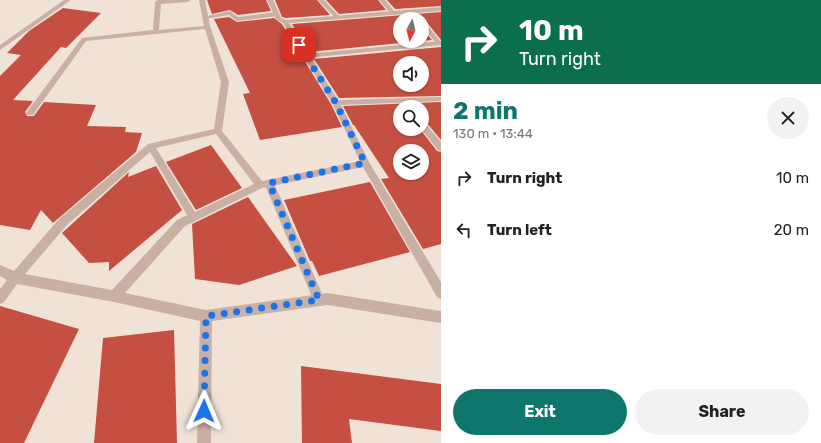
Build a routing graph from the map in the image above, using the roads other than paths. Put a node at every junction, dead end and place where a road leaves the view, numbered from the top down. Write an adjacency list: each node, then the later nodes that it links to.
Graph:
1 (68, 0): 19 (street)
2 (188, 0): 17 (street)
3 (202, 0): 12 (street)
4 (270, 0): 11 (street)
5 (321, 0): 13 (street)
6 (382, 0): 10 (street)
7 (441, 9): 8 (street)
8 (413, 11): 9 (street)
9 (403, 12)
10 (393, 13): 13 (street)
11 (277, 14): 12 (street); 14 (street)
12 (206, 17): 15 (street)
13 (337, 18): 14 (street)
14 (285, 22): 20 (street)
15 (208, 29): 17 (street); 26 (street)
16 (429, 31): 18 (street)
17 (156, 32): 25 (street)
18 (439, 43): 20 (street)
19 (0, 48)
20 (306, 56): 23 (street)
21 (441, 100): 22 (street)
22 (429, 101)
23 (336, 103): 24 (street); 30 (street)
24 (393, 104)
25 (30, 113)
26 (218, 131): 28 (street); 31 (street)
27 (429, 133): 29 (street)
28 (151, 146): 32 (street); 34 (street)
29 (441, 148)
30 (365, 163): 31 (street); 35 (street)
31 (264, 184): 32 (street); 38 (street)
32 (193, 217): 36 (street)
33 (0, 270): 34 (street)
34 (15, 278): 36 (street); 37 (street)
35 (441, 293)
36 (114, 296): 39 (street)
37 (0, 298)
38 (319, 300): 39 (street); 40 (street)
39 (206, 316): 41 (street)
40 (441, 317)
41 (204, 443)

